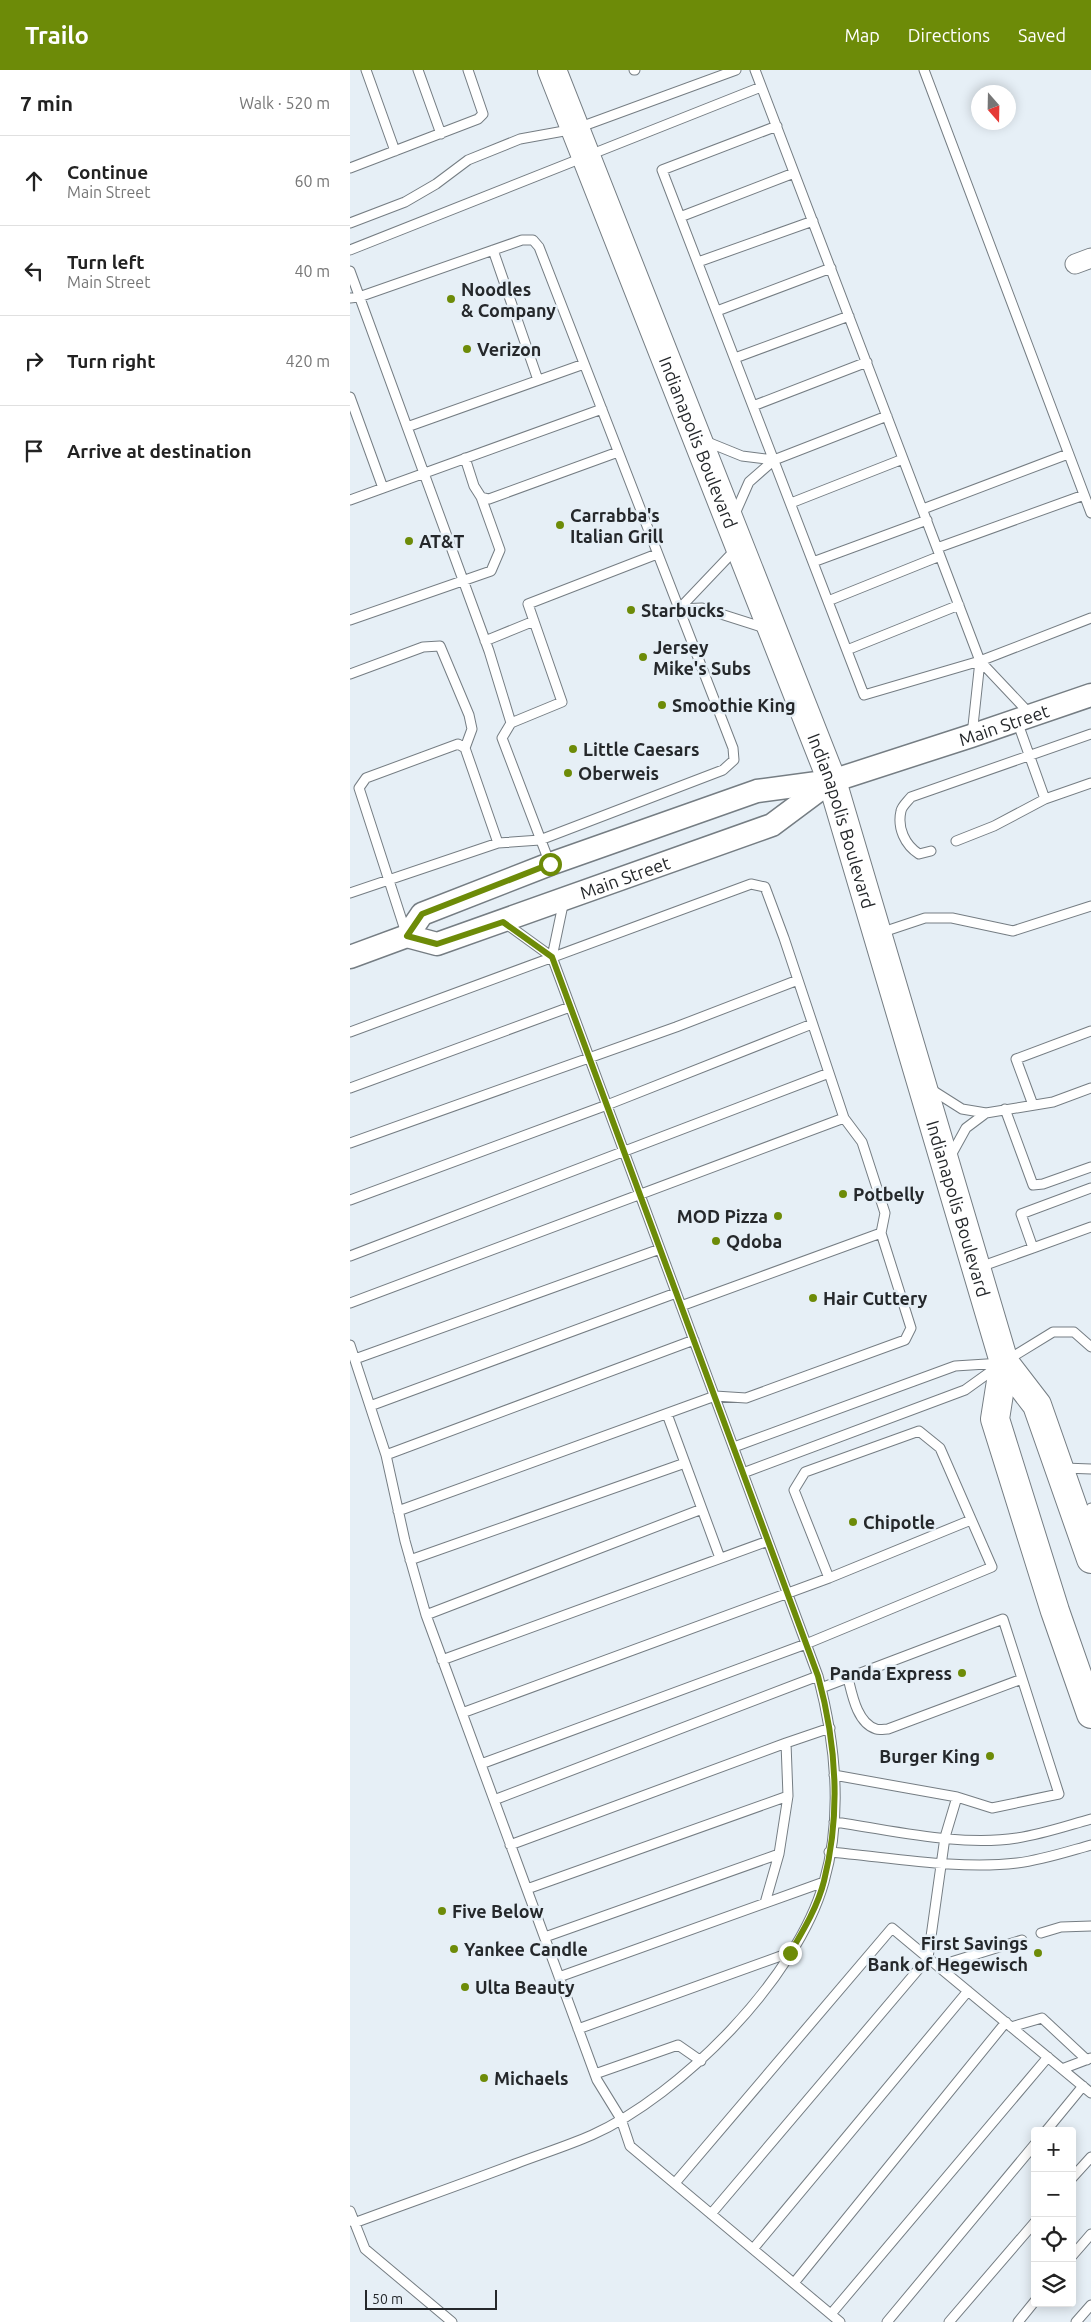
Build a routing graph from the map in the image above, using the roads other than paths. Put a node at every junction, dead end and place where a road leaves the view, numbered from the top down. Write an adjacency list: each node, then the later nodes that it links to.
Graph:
1 (366, 70): 12 (lane)
2 (418, 70): 11 (lane)
3 (468, 70): 11 (lane)
4 (552, 70): 10 (highway, Indianapolis Boulevard)
5 (736, 70): 10 (lane)
6 (755, 70): 8 (lane)
7 (924, 70): 38 (lane)
8 (761, 87): 9 (lane); 13 (lane)
9 (777, 126): 15 (lane); 16 (lane)
10 (575, 128): 13 (highway, Indianapolis Boulevard); 18 (lane)
11 (441, 134): 12 (lane)
12 (395, 152): 14 (lane)
13 (585, 155): 19 (lane); 36 (highway, Indianapolis Boulevard)
14 (350, 168)
15 (794, 173): 16 (lane); 17 (lane)
16 (680, 217): 21 (lane)
17 (813, 221): 21 (lane); 22 (lane)
18 (350, 223)
19 (350, 250)
20 (493, 250): 24 (lane); 29 (lane); 30 (lane)
21 (698, 262): 25 (lane)
22 (831, 268): 25 (lane); 26 (lane)
23 (350, 271): 24 (lane)
24 (355, 297): 35 (lane)
25 (717, 311): 27 (lane)
26 (849, 316): 27 (lane); 28 (lane)
27 (735, 358): 32 (lane)
28 (867, 362): 32 (lane); 34 (lane)
29 (584, 364): 30 (lane); 33 (lane)
30 (538, 380): 35 (lane)
31 (350, 398): 43 (lane)
32 (753, 406): 41 (lane)
33 (602, 409): 37 (lane); 39 (lane)
34 (887, 416): 40 (lane); 41 (lane)
35 (407, 427): 42 (lane)
36 (697, 437): 41 (lane); 51 (highway, Indianapolis Boulevard)
37 (618, 452): 45 (lane); 53 (lane)
38 (1068, 454): 44 (lane); 48 (lane)
39 (464, 458): 42 (lane); 45 (lane)
40 (904, 459): 47 (lane); 48 (lane)
41 (774, 460): 47 (lane); 51 (lane)
42 (424, 473): 43 (lane); 55 (lane)
43 (383, 488): 46 (lane)
44 (1084, 495): 49 (lane); 52 (lane)
45 (481, 497): 55 (lane)
46 (350, 500)
47 (791, 504): 54 (lane)
48 (922, 510): 50 (lane)
49 (1091, 513)
50 (927, 520): 52 (lane); 54 (lane)
51 (735, 535): 58 (lane); 62 (highway, Indianapolis Boulevard)
52 (939, 552): 56 (lane); 57 (lane)
53 (658, 554): 58 (lane); 61 (lane)
54 (813, 562): 56 (lane)
55 (464, 582): 60 (lane); 63 (lane)
56 (828, 601): 64 (lane)
57 (959, 605): 64 (lane); 65 (lane)
58 (679, 609): 62 (lane); 77 (lane)
59 (1091, 618): 65 (lane)
60 (350, 620)
61 (534, 621): 63 (lane); 69 (lane)
62 (772, 631): 74 (highway, Indianapolis Boulevard)
63 (485, 641): 69 (lane)
64 (847, 650): 65 (lane)
65 (980, 660): 68 (lane); 71 (lane)
66 (350, 674): 72 (lane)
67 (1090, 697): 68 (street, Main Street)
68 (1024, 718): 71 (street, Main Street); 73 (lane)
69 (511, 723): 77 (lane)
70 (1091, 734): 73 (lane)
71 (971, 736): 74 (street, Main Street)
72 (465, 748): 79 (lane); 82 (lane)
73 (1030, 756): 76 (lane); 80 (lane)
74 (832, 781): 81 (street, Main Street); 84 (street, Main Street); 87 (highway, Indianapolis Boulevard)
75 (1091, 783): 76 (lane)
76 (1045, 799): 78 (lane)
77 (540, 840): 79 (lane); 81 (lane)
78 (956, 841)
79 (498, 844): 82 (lane)
80 (931, 851)
81 (550, 864): 88 (street, Main Street)
82 (389, 880): 83 (lane); 88 (lane)
83 (350, 893)
84 (564, 900): 86 (street, Main Street); 90 (lane)
85 (1091, 906): 87 (lane)
86 (503, 922): 88 (street, Main Street); 90 (lane)
87 (877, 934): 98 (highway, Indianapolis Boulevard)
88 (407, 936): 89 (street)
89 (350, 957)
90 (552, 957): 91 (lane); 92 (lane); 94 (lane)
91 (798, 980): 93 (lane); 96 (lane)
92 (570, 1007): 96 (lane); 99 (lane)
93 (812, 1024): 97 (lane); 101 (lane)
94 (350, 1032)
95 (1091, 1032): 102 (lane)
96 (589, 1057): 101 (lane); 106 (lane)
97 (829, 1073): 105 (lane); 107 (lane)
98 (922, 1083): 104 (lane); 108 (highway, Indianapolis Boulevard)
99 (350, 1088)
100 (1091, 1088): 102 (lane)
101 (606, 1105): 107 (lane); 112 (lane)
102 (1033, 1105): 103 (lane)
103 (1005, 1109): 104 (lane); 109 (lane)
104 (986, 1114): 108 (lane)
105 (844, 1118): 111 (lane); 114 (lane)
106 (350, 1143)
107 (624, 1150): 111 (lane); 117 (lane)
108 (946, 1166): 118 (highway, Indianapolis Boulevard)
109 (1091, 1167)
110 (1091, 1188): 115 (lane)
111 (640, 1195): 116 (lane); 120 (lane)
112 (350, 1200)
113 (1091, 1227): 115 (lane)
114 (881, 1233): 121 (lane); 127 (lane)
115 (1033, 1248): 118 (lane)
116 (660, 1249): 119 (lane); 125 (lane)
117 (350, 1256)
118 (977, 1268): 126 (highway, Indianapolis Boulevard)
119 (676, 1293): 121 (lane); 128 (lane)
120 (350, 1303)
121 (681, 1306): 122 (lane)
122 (694, 1340): 127 (lane); 131 (lane)
123 (350, 1345): 125 (lane)
124 (1091, 1347): 126 (lane)
125 (354, 1359): 128 (lane)
126 (1004, 1362): 130 (lane); 133 (highway, Indianapolis Boulevard); 135 (lane); 154 (highway, Indianapolis Boulevard)
127 (715, 1396): 129 (lane); 130 (lane)
128 (370, 1406): 131 (lane)
129 (667, 1414): 132 (lane); 138 (lane)
130 (734, 1447): 135 (lane)
131 (386, 1455): 138 (lane)
132 (685, 1462): 137 (lane); 143 (lane)
133 (1060, 1468): 134 (lane); 141 (highway, Indianapolis Boulevard)
134 (1091, 1469)
135 (743, 1474): 140 (lane)
136 (1091, 1508): 141 (lane)
137 (702, 1509): 142 (lane); 146 (lane)
138 (398, 1511): 143 (lane)
139 (972, 1520): 144 (lane); 144 (lane); 147 (lane)
140 (768, 1541): 142 (lane); 145 (lane)
141 (1087, 1547)
142 (720, 1558): 148 (lane)
143 (410, 1560): 146 (lane)
144 (829, 1578): 145 (lane)
145 (787, 1593): 147 (lane); 153 (lane)
146 (426, 1615): 148 (lane)
147 (806, 1644): 149 (lane); 157 (lane)
148 (442, 1660): 153 (lane)
149 (818, 1676): 152 (lane); 161 (lane)
150 (848, 1678): 151 (lane); 151 (lane); 152 (lane)
151 (1022, 1679): 160 (lane)
152 (821, 1688): 155 (lane)
153 (462, 1713): 157 (lane)
154 (1091, 1714)
155 (830, 1728): 156 (lane); 158 (lane)
156 (786, 1743): 159 (lane); 166 (lane)
157 (481, 1764): 161 (lane)
158 (834, 1775): 160 (lane); 163 (lane)
159 (788, 1796): 168 (lane); 171 (lane)
160 (957, 1797): 164 (lane)
161 (494, 1800): 166 (lane)
162 (1091, 1818): 164 (lane)
163 (834, 1822): 164 (lane); 167 (lane)
164 (944, 1837): 169 (lane)
165 (1091, 1844): 169 (lane)
166 (510, 1845): 171 (lane)
167 (829, 1852): 169 (lane); 170 (lane)
168 (779, 1854): 172 (lane); 175 (lane)
169 (941, 1862): 178 (lane)
170 (824, 1882): 172 (lane); 177 (lane)
171 (527, 1889): 175 (lane)
172 (765, 1903): 180 (lane)
173 (1091, 1926): 174 (lane)
174 (1041, 1933)
175 (544, 1937): 180 (lane)
176 (1022, 1940): 179 (lane)
177 (790, 1953): 183 (lane); 186 (lane)
178 (928, 1958): 179 (lane); 196 (lane); 198 (lane)
179 (938, 1966): 181 (lane)
180 (559, 1977): 183 (lane)
181 (968, 1991): 182 (lane); 202 (lane)
182 (1008, 2025): 184 (lane); 185 (lane); 204 (lane)
183 (578, 2029): 188 (lane)
184 (1048, 2057): 187 (lane); 207 (lane)
185 (1089, 2059): 187 (lane)
186 (701, 2061): 188 (lane); 191 (lane)
187 (1062, 2069): 189 (lane)
188 (595, 2074): 191 (lane)
189 (1083, 2086): 190 (lane); 192 (lane)
190 (1091, 2093)
191 (621, 2119): 196 (lane); 199 (lane)
192 (1049, 2127)
193 (1031, 2149): 210 (lane)
194 (1091, 2157): 195 (lane)
195 (1076, 2174)
196 (675, 2183): 198 (lane)
197 (350, 2211): 199 (lane)
198 (711, 2214): 202 (lane)
199 (354, 2223): 208 (lane)
200 (1031, 2227): 211 (lane)
201 (1091, 2234): 203 (lane)
202 (753, 2249): 204 (lane)
203 (1076, 2251)
204 (794, 2283): 207 (lane)
205 (1091, 2305): 213 (lane)
206 (1031, 2307): 212 (lane)
207 (831, 2314): 209 (lane)
208 (452, 2322)
209 (840, 2322)
210 (887, 2322)
211 (948, 2322)
212 (1018, 2322)
213 (1076, 2322)

